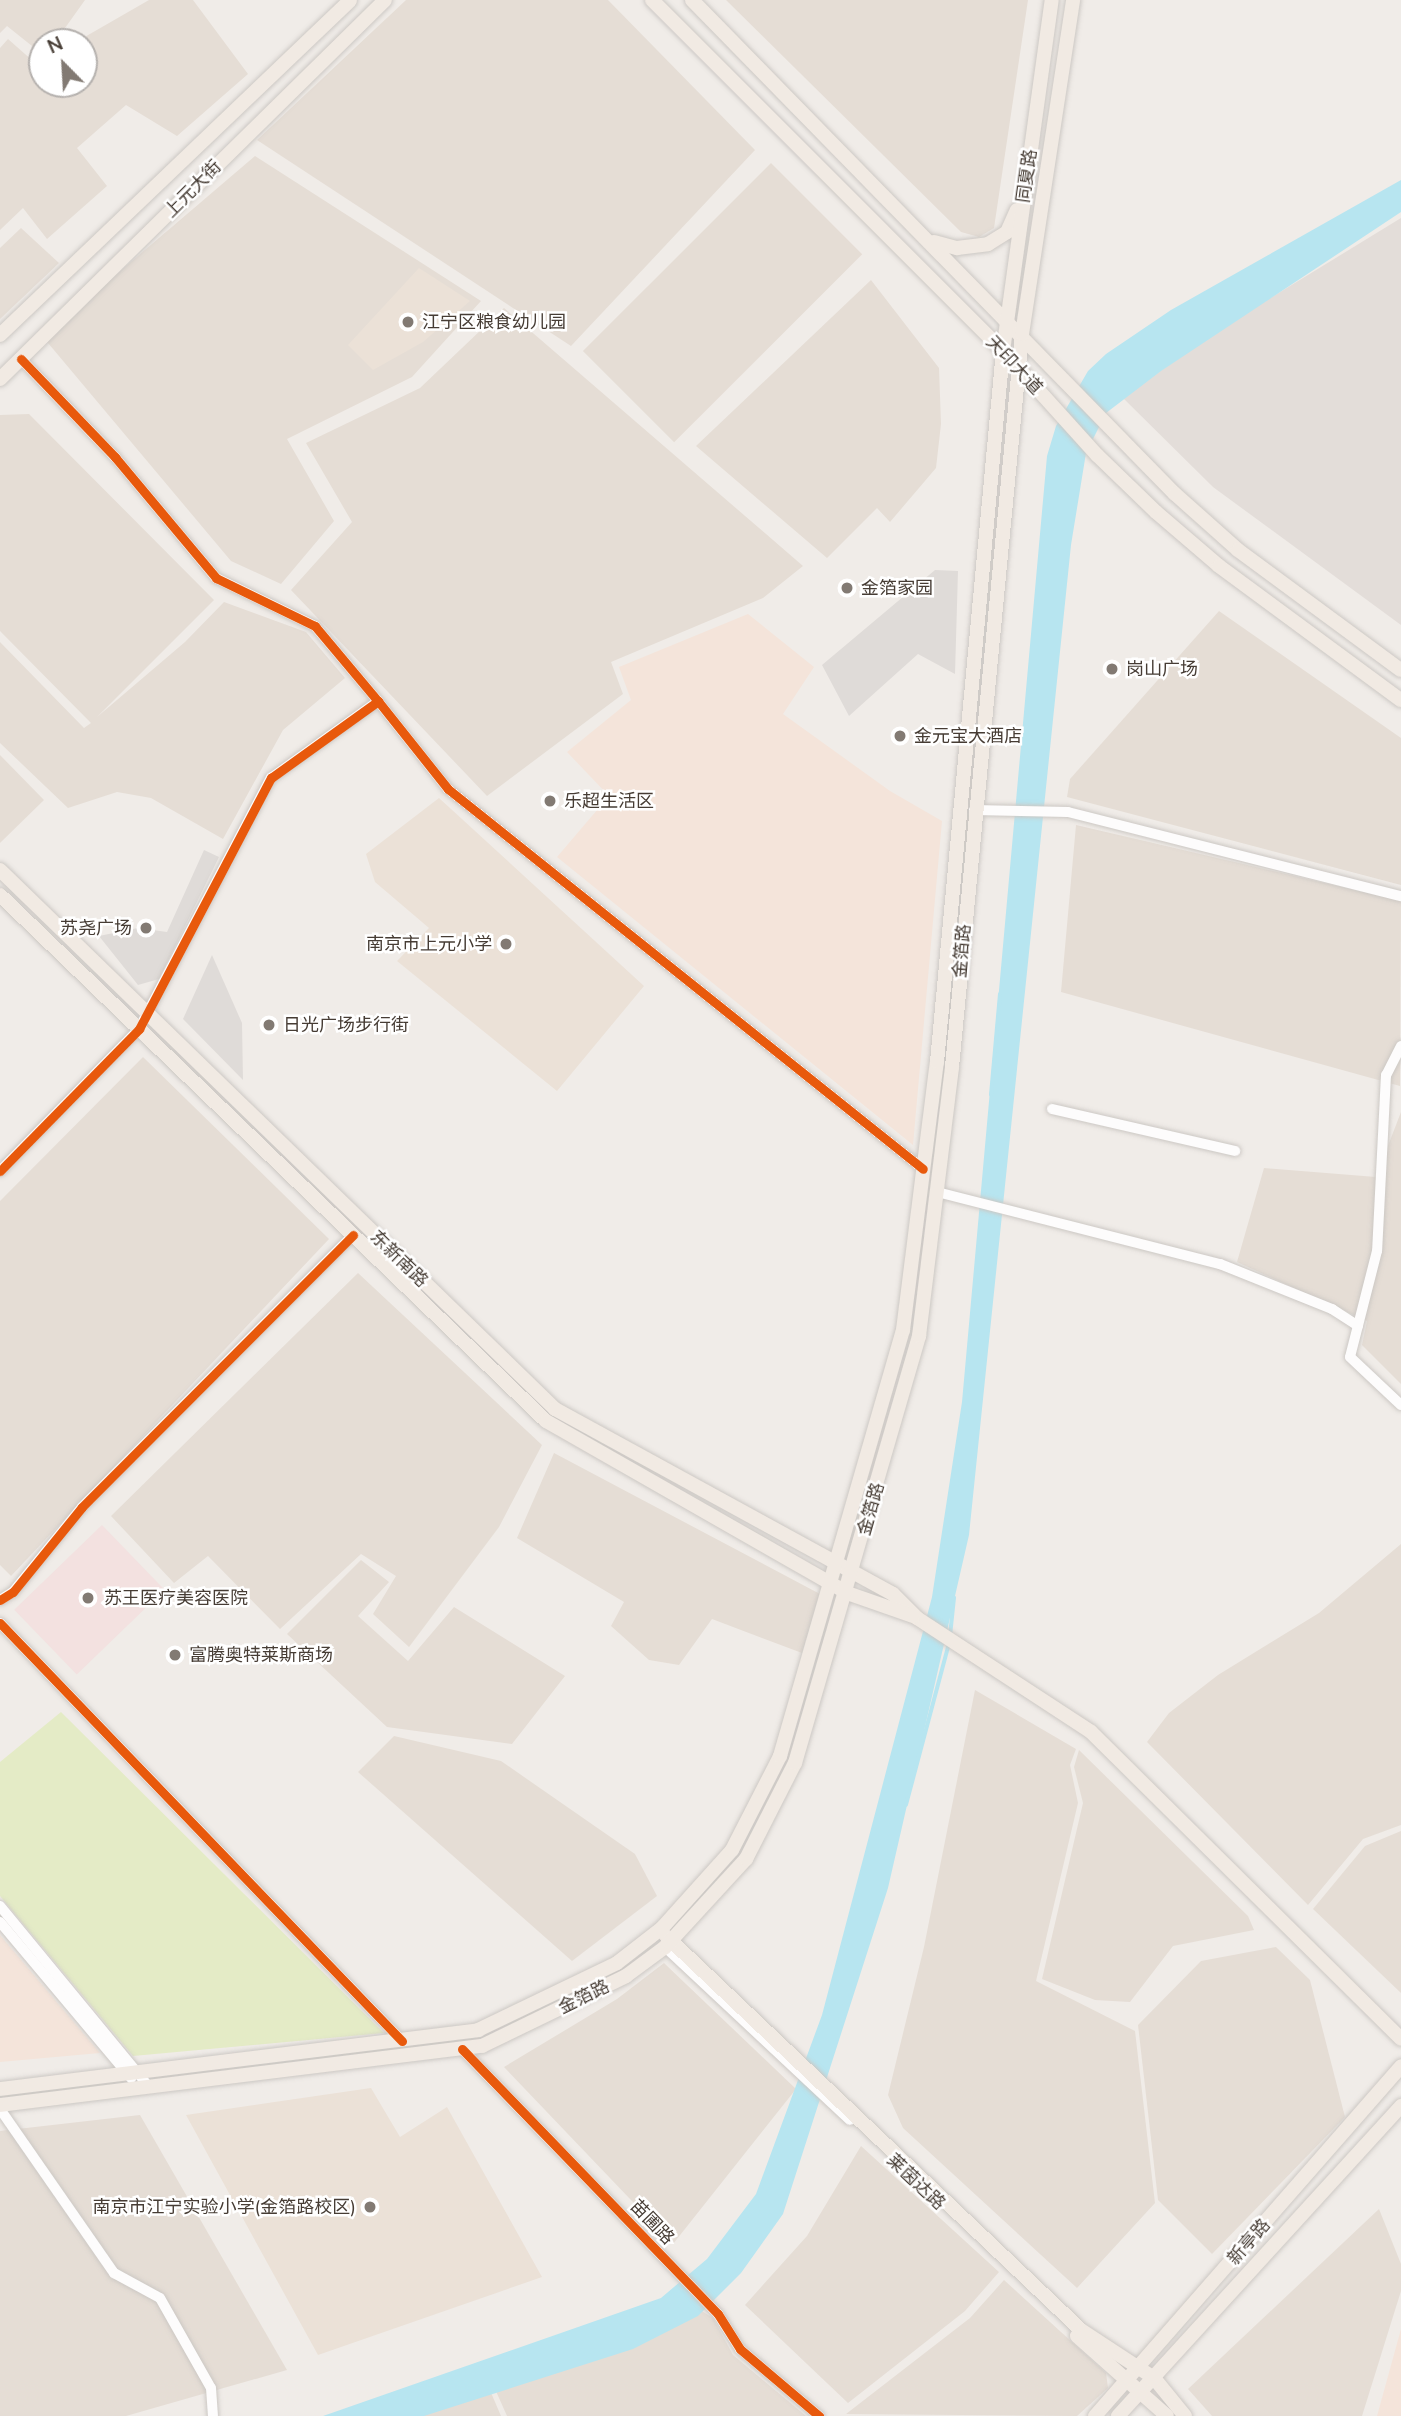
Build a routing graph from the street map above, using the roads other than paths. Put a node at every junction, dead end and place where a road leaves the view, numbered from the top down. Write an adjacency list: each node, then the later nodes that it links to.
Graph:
1 (349, 0): 11 (main road, 上元大街)
2 (385, 0): 13 (main road, 上元大街)
3 (652, 0): 12 (main road, 天印大道)
4 (692, 0): 8 (main road, 天印大道)
5 (1052, 0): 7 (main road, 同夏路)
6 (1073, 0): 10 (main road, 同夏路)
7 (1025, 189): 8 (main road); 9 (main road, 同夏路)
8 (928, 239): 9 (main road, 天印大道)
9 (1007, 319): 10 (main road, 天印大道); 12 (main road, 同夏路)
10 (1022, 334): 14 (main road, 金箔路); 16 (main road, 天印大道)
11 (0, 335)
12 (1003, 351): 14 (main road, 天印大道); 28 (main road, 金箔路)
13 (21, 359): 15 (main road, 上元大街); 18 (street)
14 (1018, 368): 17 (main road, 天印大道); 19 (main road, 金箔路)
15 (0, 379)
16 (1401, 670)
17 (1401, 700)
18 (378, 701): 23 (street); 28 (street)
19 (974, 810): 22 (street); 30 (main road, 金箔路)
20 (0, 870): 23 (main road, 东新南路)
21 (0, 895): 24 (main road, 东新南路)
22 (1401, 896)
23 (146, 1015): 24 (street); 34 (main road, 东新南路)
24 (139, 1029): 29 (street); 31 (main road, 东新南路)
25 (1401, 1046): 32 (street)
26 (1052, 1109): 27 (street)
27 (1235, 1151)
28 (923, 1169): 34 (main road, 金箔路)
29 (0, 1171)
30 (937, 1192): 32 (street); 35 (main road, 金箔路)
31 (353, 1236): 36 (main road, 东新南路); 38 (street)
32 (1358, 1326): 33 (street)
33 (1401, 1405)
34 (838, 1567): 35 (main road, 东新南路); 36 (main road, 金箔路)
35 (853, 1574): 37 (main road, 金箔路); 39 (main road, 东新南路)
36 (829, 1583): 37 (main road, 东新南路); 43 (main road, 金箔路)
37 (847, 1593): 39 (main road, 东新南路); 44 (main road, 金箔路)
38 (0, 1600)
39 (917, 1618): 45 (main road)
40 (0, 1623): 46 (street)
41 (0, 1906): 49 (street)
42 (0, 1922): 49 (street)
43 (659, 1931): 44 (main road); 46 (main road, 金箔路)
44 (668, 1944): 47 (main road, 金箔路); 54 (main road)
45 (1401, 2039)
46 (402, 2041): 49 (main road, 金箔路)
47 (462, 2049): 51 (main road, 金箔路); 60 (street, 苗圃路)
48 (1401, 2066): 55 (main road, 新亭路)
49 (133, 2074): 50 (main road, 金箔路); 51 (street)
50 (0, 2089)
51 (145, 2089): 53 (main road, 金箔路)
52 (1401, 2106): 56 (main road, 新亭路)
53 (0, 2107): 59 (street)
54 (851, 2115): 55 (main road); 57 (main road, 莱茵达路)
55 (1138, 2370): 56 (main road); 57 (main road, 新亭路)
56 (1154, 2378): 58 (main road, 新亭路); 64 (main road)
57 (1126, 2384): 58 (main road, 莱茵达路); 61 (main road, 新亭路)
58 (1140, 2393): 62 (main road, 新亭路); 63 (main road, 莱茵达路)
59 (213, 2416)
60 (819, 2416)
61 (1095, 2416)
62 (1118, 2416)
63 (1167, 2416)
64 (1185, 2416)

